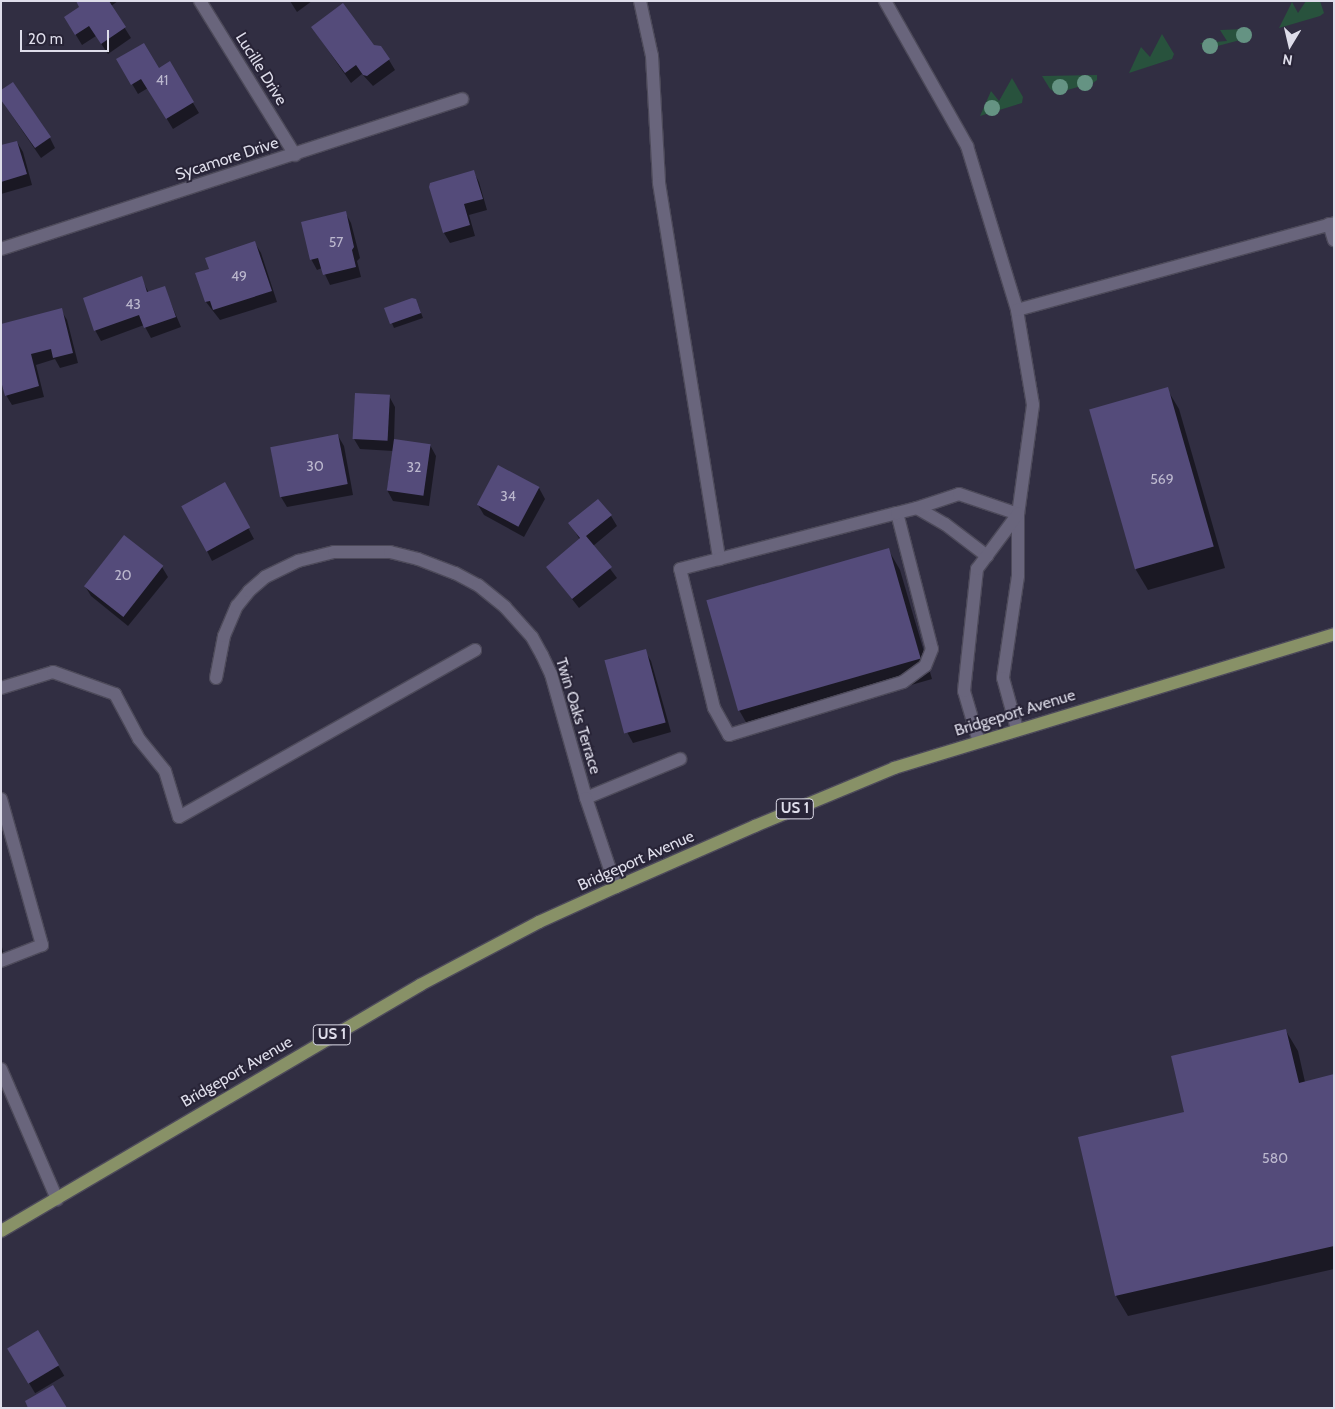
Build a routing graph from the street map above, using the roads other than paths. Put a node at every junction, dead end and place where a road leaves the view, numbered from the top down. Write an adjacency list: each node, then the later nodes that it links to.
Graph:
1 (200, 1): 5 (street, Lucille Drive)
2 (640, 1): 14 (street)
3 (885, 1): 9 (street)
4 (462, 99): 5 (street, Sycamore Drive)
5 (295, 155): 8 (street, Sycamore Drive)
6 (1331, 223): 7 (street); 9 (street)
7 (1334, 240)
8 (1, 249)
9 (1017, 310): 12 (street)
10 (918, 508): 11 (street); 12 (street); 13 (street)
11 (897, 513): 14 (street); 14 (street)
12 (1018, 514): 13 (street); 19 (street)
13 (987, 556): 20 (street)
14 (719, 559)
15 (1334, 634): 19 (main road, Bridgeport Avenue / US 1)
16 (475, 650): 18 (street)
17 (216, 678): 22 (street, Twin Oaks Terrace)
18 (1, 688)
19 (1017, 730): 20 (main road, Bridgeport Avenue / US 1)
20 (979, 742): 24 (main road, Bridgeport Avenue / US 1)
21 (680, 759): 22 (street)
22 (586, 798): 24 (street, Twin Oaks Terrace)
23 (1, 799): 25 (street)
24 (616, 886): 27 (main road, Bridgeport Avenue / US 1)
25 (1, 960)
26 (1, 1069): 27 (street)
27 (57, 1199): 28 (main road, Bridgeport Avenue / US 1)
28 (1, 1231)

